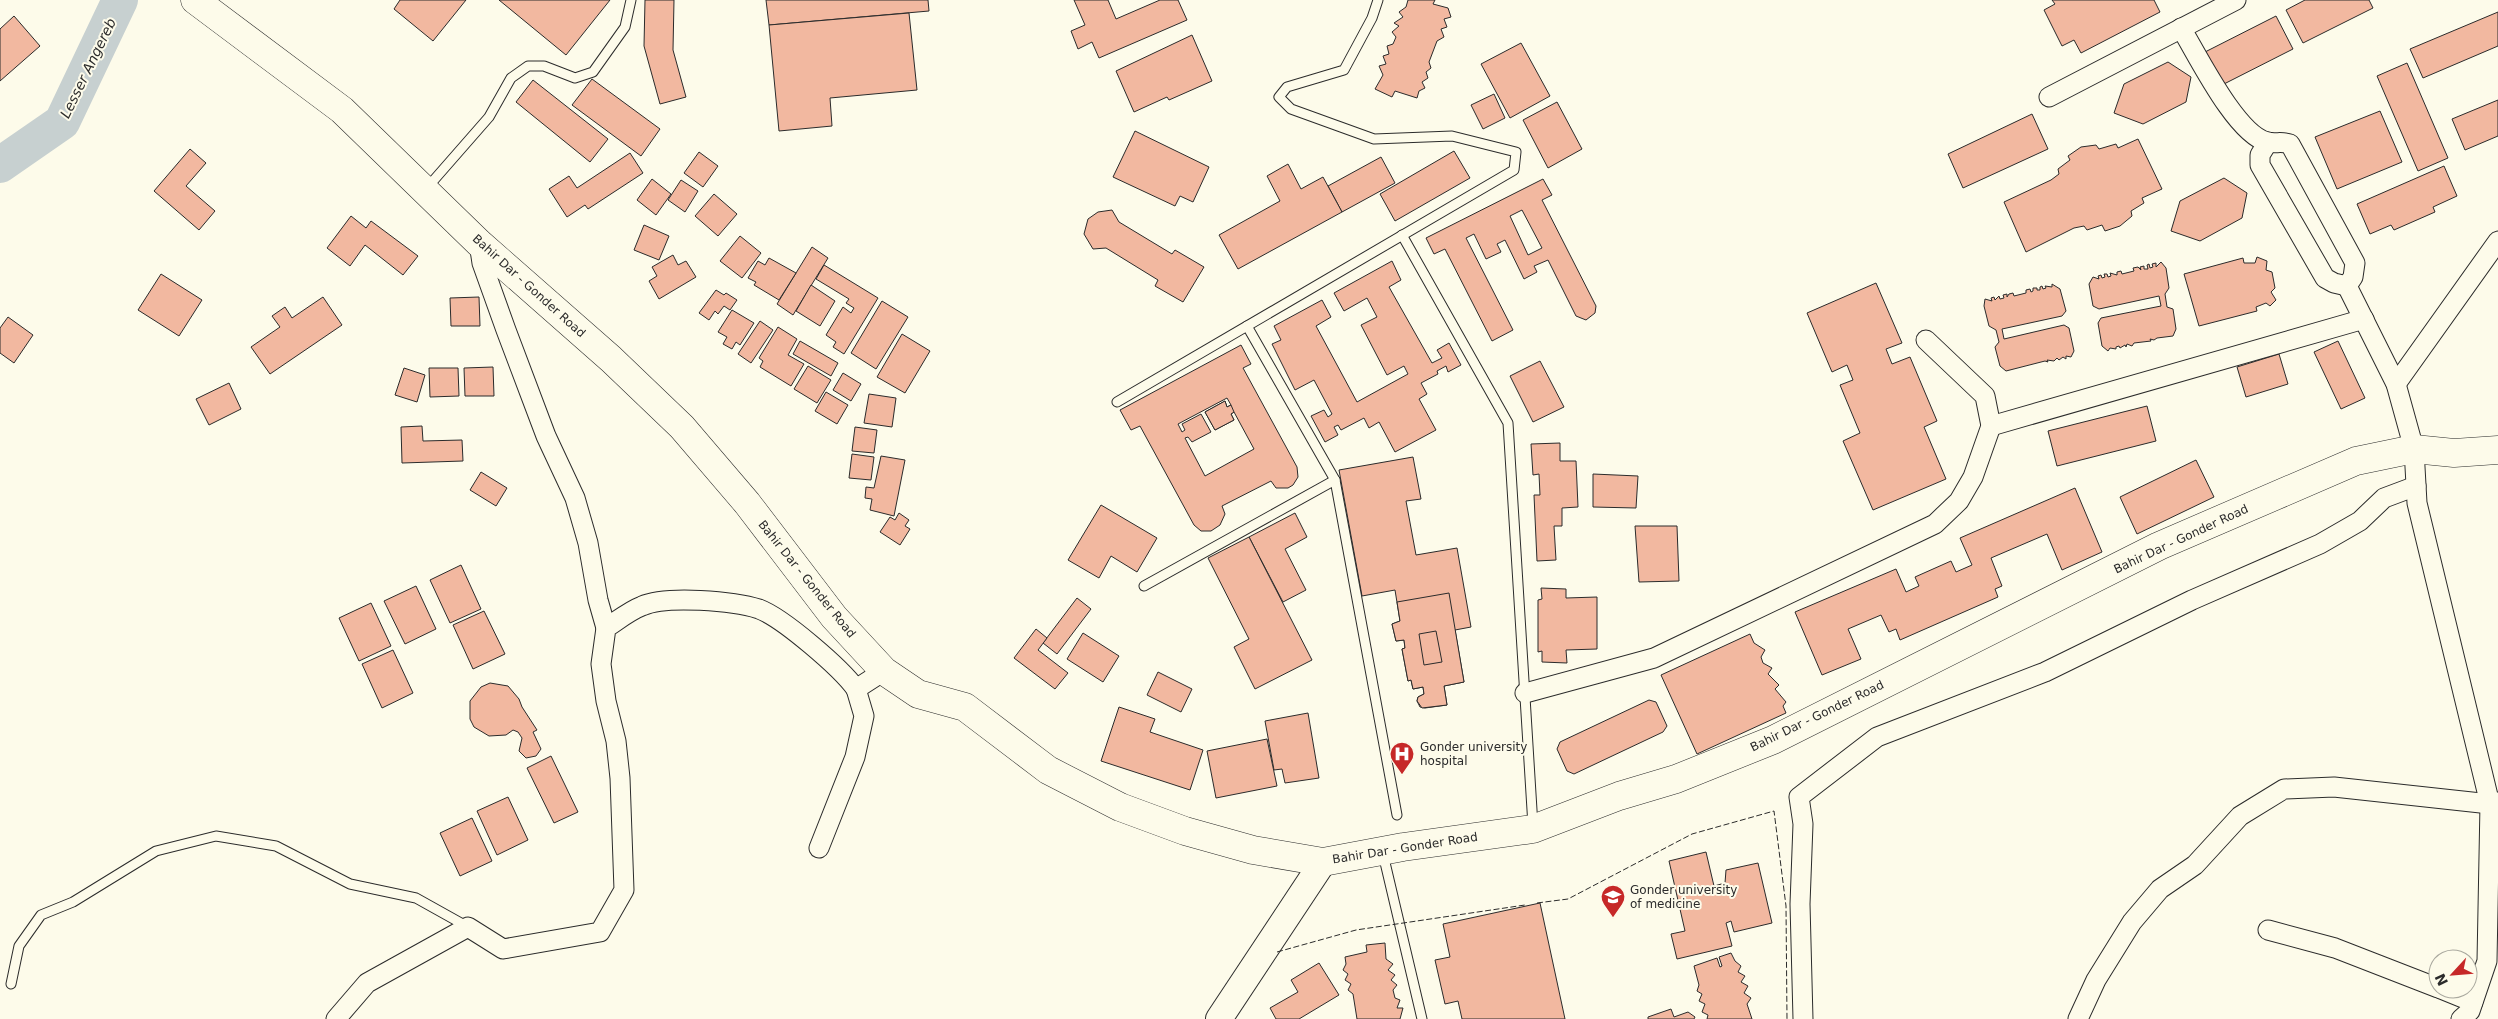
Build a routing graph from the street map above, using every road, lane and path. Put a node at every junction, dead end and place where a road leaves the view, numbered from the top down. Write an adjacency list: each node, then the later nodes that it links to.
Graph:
1 (195, 0): 8 (highway, Bahir Dar - Gonder Road)
2 (631, 0): 8 (lane)
3 (1378, 0): 9 (lane)
4 (2236, 0): 5 (street)
5 (2181, 28): 6 (street); 7 (street)
6 (2049, 98)
7 (2268, 142): 12 (street); 12 (street)
8 (426, 189): 11 (highway, Bahir Dar - Gonder Road)
9 (1402, 235): 14 (lane); 27 (lane)
10 (2498, 241): 16 (street)
11 (479, 243): 24 (street); 25 (highway, Bahir Dar - Gonder Road)
12 (2347, 286): 13 (street)
13 (2364, 320): 16 (street); 18 (street)
14 (1248, 326): 17 (lane); 21 (lane)
15 (1926, 340): 18 (street)
16 (2396, 384): 19 (street)
17 (1117, 402)
18 (1991, 426): 27 (street)
19 (2414, 449): 20 (highway, Bahir Dar - Gonder Road); 22 (street); 30 (highway, Bahir Dar - Gonder Road)
20 (2498, 450)
21 (1335, 480): 23 (lane); 29 (lane)
22 (2416, 486): 28 (street); 44 (street)
23 (1144, 586)
24 (606, 628): 26 (street); 34 (street)
25 (884, 671): 26 (street); 33 (highway, Bahir Dar - Gonder Road)
26 (856, 689): 31 (street)
27 (1525, 693): 30 (lane)
28 (2494, 803): 36 (street); 45 (street)
29 (1397, 815)
30 (1533, 828): 32 (highway, Bahir Dar - Gonder Road)
31 (819, 848)
32 (1383, 852): 33 (highway, Bahir Dar - Gonder Road); 43 (lane)
33 (1323, 862): 42 (street)
34 (468, 927): 37 (lane); 41 (street)
35 (2268, 930): 38 (street)
36 (2493, 960): 40 (street)
37 (11, 984)
38 (2428, 984)
39 (2466, 999): 40 (street)
40 (2473, 1002): 46 (street)
41 (336, 1019)
42 (1219, 1019)
43 (1422, 1019)
44 (1803, 1019)
45 (2078, 1019)
46 (2461, 1019)

